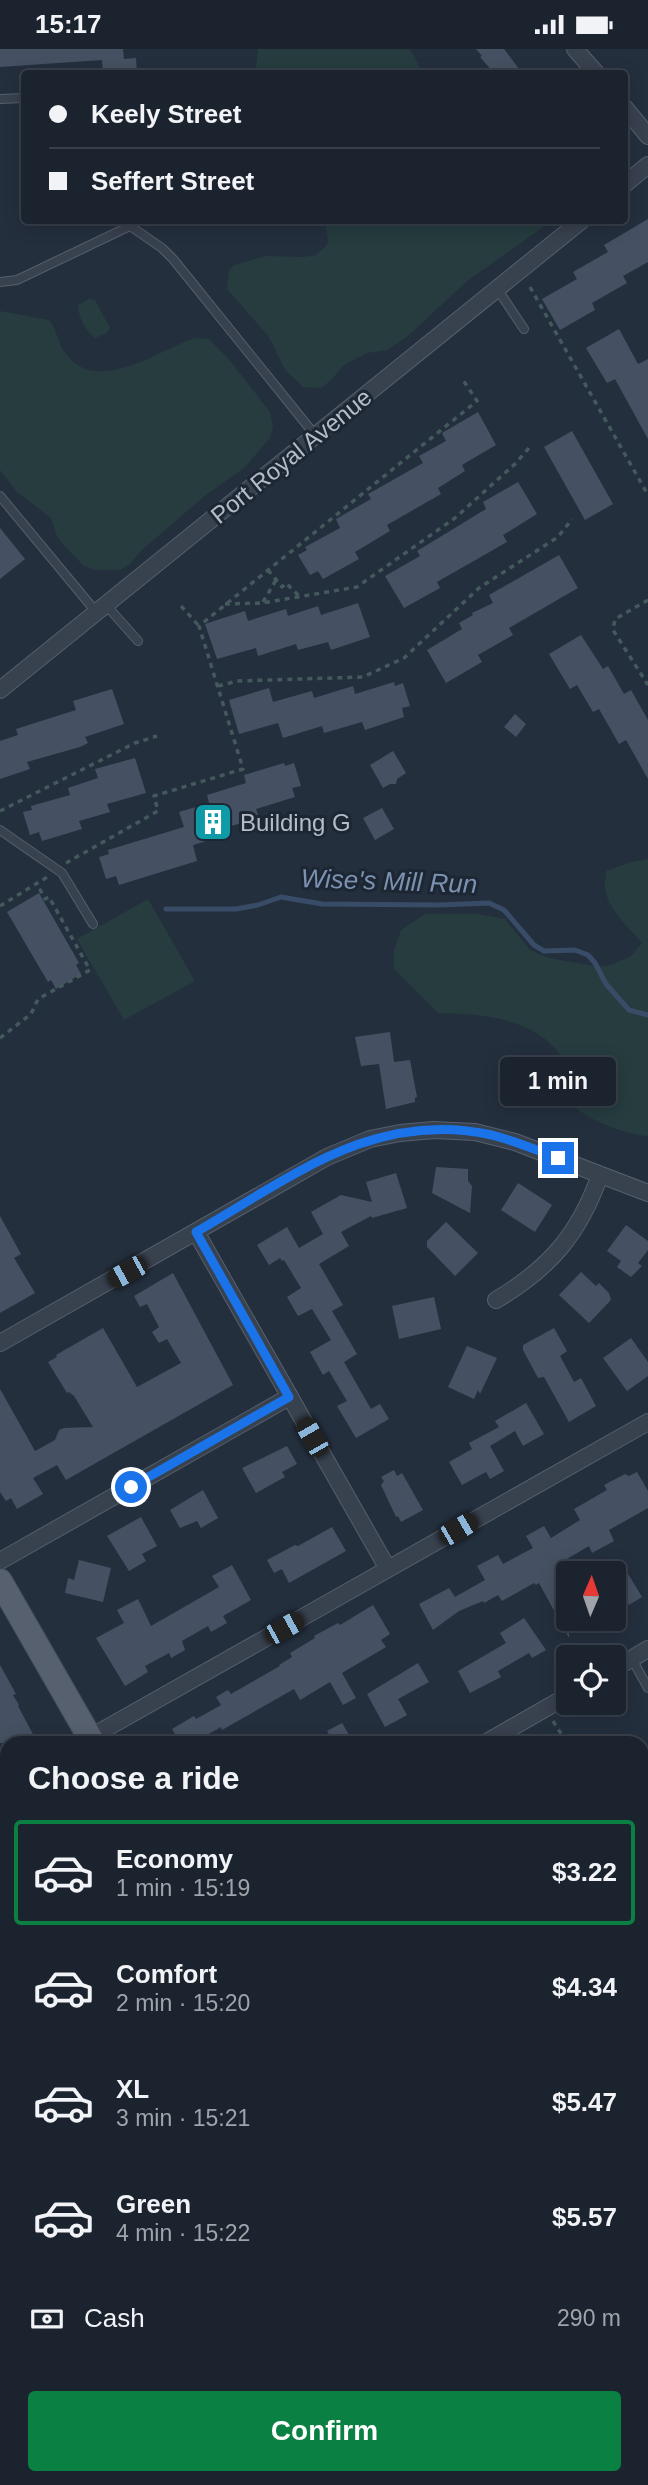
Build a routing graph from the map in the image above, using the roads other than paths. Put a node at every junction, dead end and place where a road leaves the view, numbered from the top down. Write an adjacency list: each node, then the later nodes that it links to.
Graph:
1 (575, 49): 2 (street)
2 (593, 70)
3 (21, 98): 4 (lane)
4 (0, 99)
5 (628, 112): 6 (street)
6 (648, 136)
7 (648, 165): 8 (street)
8 (628, 182)
9 (127, 224): 12 (lane)
10 (130, 224): 15 (lane)
11 (577, 224): 13 (street, Port Royal Avenue)
12 (0, 282)
13 (498, 290): 14 (lane); 15 (street, Port Royal Avenue)
14 (524, 330)
15 (315, 435): 17 (street, Port Royal Avenue)
16 (0, 496): 17 (lane)
17 (101, 609): 18 (lane); 19 (street, Port Royal Avenue)
18 (138, 641)
19 (0, 690)
20 (0, 830): 21 (lane)
21 (93, 924)
22 (600, 1175): 23 (street); 24 (street); 25 (street)
23 (648, 1193)
24 (196, 1232): 26 (street); 27 (street)
25 (496, 1300)
26 (0, 1343)
27 (289, 1397): 29 (street); 30 (street)
28 (648, 1422): 30 (street)
29 (0, 1561)
30 (388, 1569): 38 (street)
31 (0, 1581): 37 (main road)
32 (648, 1649): 33 (street)
33 (632, 1659): 34 (street); 35 (lane)
34 (626, 1662)
35 (648, 1688)
36 (556, 1702): 39 (street)
37 (84, 1736)
38 (96, 1736)
39 (497, 1736)

